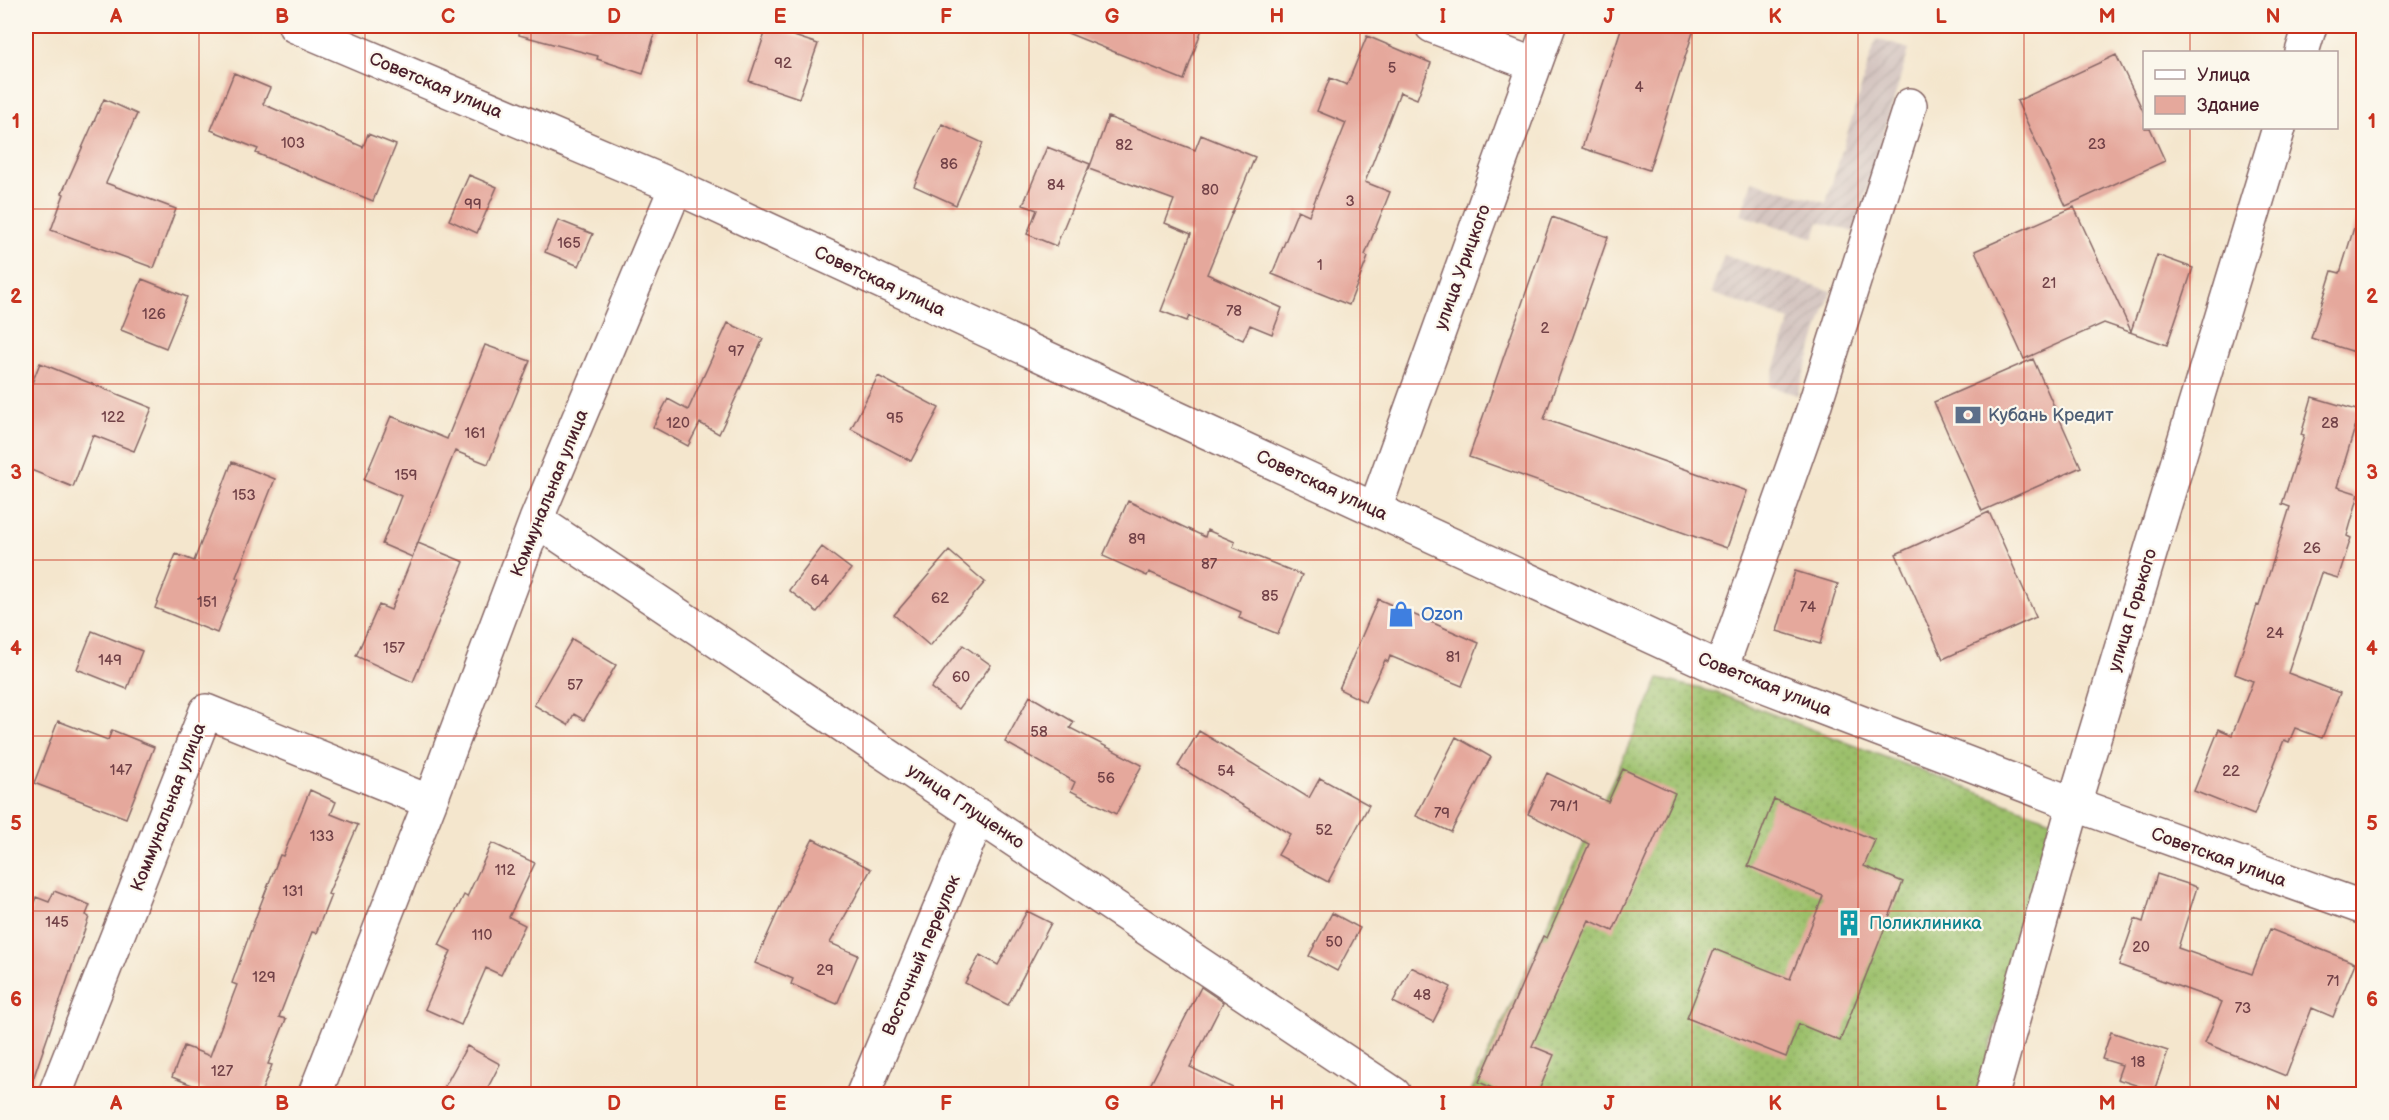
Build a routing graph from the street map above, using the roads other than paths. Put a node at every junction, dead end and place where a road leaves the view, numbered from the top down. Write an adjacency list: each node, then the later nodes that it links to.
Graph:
1 (295, 26): 9 (street, Советская улица)
2 (1432, 26): 6 (street)
3 (1549, 26): 6 (street, улица Урицкого)
4 (2310, 26): 5 (street)
5 (2302, 51)
6 (1535, 65): 10 (street, улица Урицкого)
7 (1910, 105): 12 (street)
8 (2279, 129): 14 (street, улица Горького)
9 (676, 187): 10 (street, Советская улица); 11 (street, Коммунальная улица)
10 (1375, 509): 12 (street, Советская улица)
11 (536, 520): 13 (street, Коммунальная улица); 15 (street, улица Глущенко)
12 (1721, 669): 14 (street, Советская улица)
13 (430, 802): 17 (street, Коммунальная улица); 18 (street, Коммунальная улица)
14 (2073, 804): 16 (street, Советская улица); 21 (street, улица Горького)
15 (979, 815): 19 (street, Восточный переулок); 20 (street, улица Глущенко)
16 (2364, 908)
17 (55, 1095)
18 (315, 1095)
19 (863, 1095)
20 (1394, 1095)
21 (1992, 1095)

